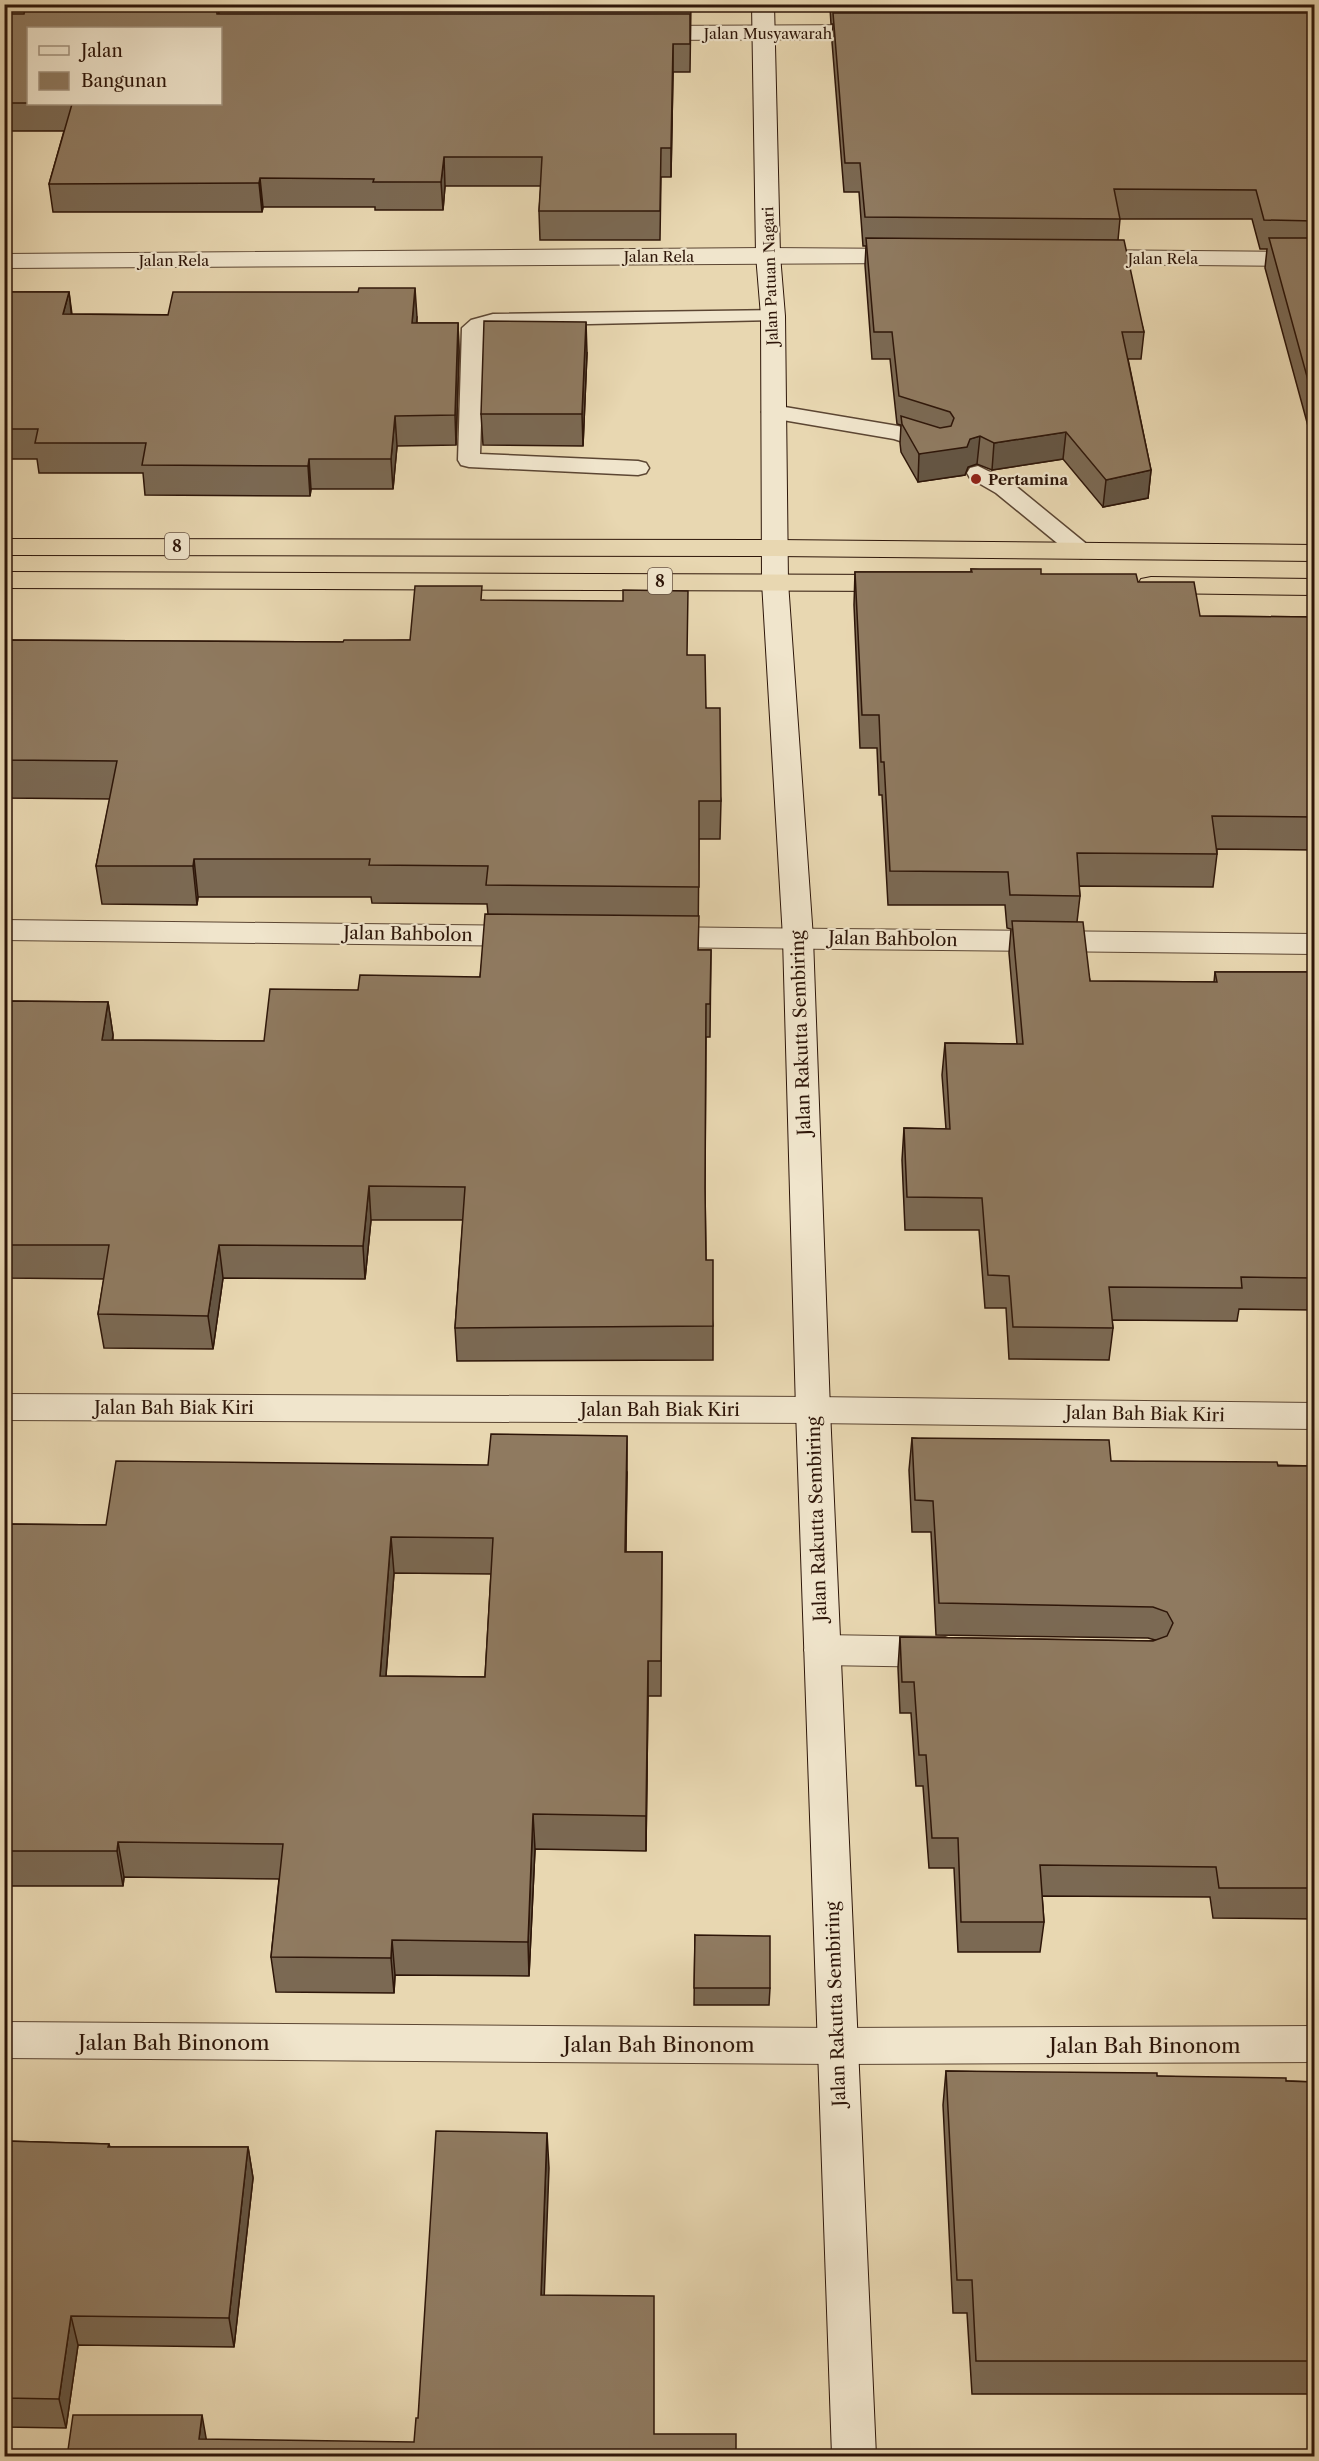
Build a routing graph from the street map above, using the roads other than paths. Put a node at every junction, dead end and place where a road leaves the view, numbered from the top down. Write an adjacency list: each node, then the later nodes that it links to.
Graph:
1 (763, 4): 4 (street, Jalan Patuan Nagari)
2 (905, 32): 4 (street, Jalan Musyawarah)
3 (623, 33): 4 (street, Jalan Musyawarah)
4 (765, 33): 5 (street, Jalan Patuan Nagari)
5 (768, 255): 6 (street, Jalan Rela); 9 (street, Jalan Rela); 10 (street, Jalan Patuan Nagari)
6 (934, 256)
7 (1065, 257): 8 (street, Jalan Rela)
8 (1314, 260)
9 (4, 261)
10 (773, 316): 11 (street, Jalan Patuan Nagari); 13 (lane)
11 (773, 412): 12 (lane); 18 (street, Jalan Patuan Nagari)
12 (939, 447)
13 (638, 468)
14 (978, 473): 16 (lane)
15 (4, 547): 18 (highway, 8)
16 (1081, 551): 17 (highway, 8); 18 (highway, 8)
17 (1314, 553)
18 (775, 565): 19 (highway, 8); 20 (highway, 8); 26 (street, Jalan Rakutta Sembiring)
19 (4, 580)
20 (919, 583)
21 (1123, 585): 22 (highway)
22 (1314, 587)
23 (4, 930): 24 (street, Jalan Bahbolon)
24 (550, 936)
25 (621, 936): 26 (street, Jalan Bahbolon)
26 (798, 938): 27 (street, Jalan Bahbolon); 29 (street, Jalan Rakutta Sembiring)
27 (1314, 944)
28 (4, 1407): 29 (street, Jalan Bah Biak Kiri)
29 (813, 1410): 30 (street, Jalan Bah Biak Kiri); 31 (street, Jalan Rakutta Sembiring)
30 (1314, 1416)
31 (822, 1650): 32 (street); 35 (street, Jalan Rakutta Sembiring)
32 (973, 1653)
33 (4, 2040): 35 (street, Jalan Bah Binonom)
34 (1314, 2044): 35 (street, Jalan Bah Binonom)
35 (837, 2046): 36 (street, Jalan Rakutta Sembiring)
36 (854, 2457)

